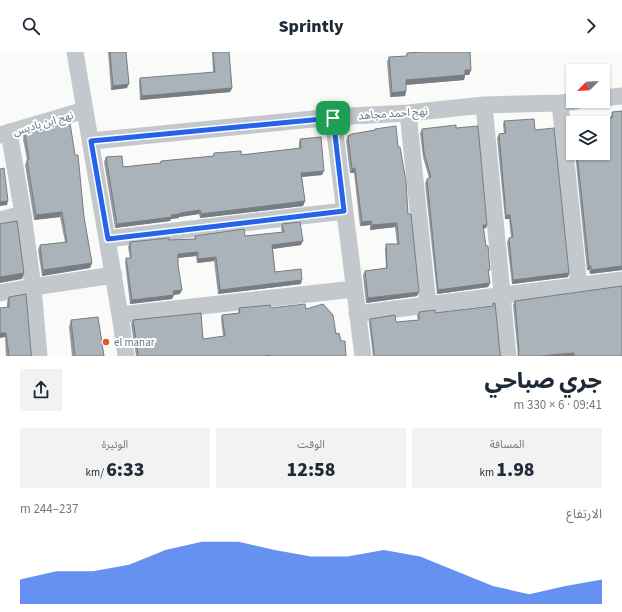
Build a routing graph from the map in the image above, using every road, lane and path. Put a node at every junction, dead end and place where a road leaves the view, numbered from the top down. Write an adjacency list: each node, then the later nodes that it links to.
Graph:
1 (75, 52): 7 (street)
2 (622, 96): 3 (street)
3 (610, 97)
4 (566, 102): 5 (street, نهج احمد مجاهد)
5 (484, 105): 8 (street, نهج احمد مجاهد); 22 (street)
6 (568, 108): 18 (street)
7 (86, 110): 10 (street, نهج ابن باديس); 11 (street)
8 (408, 113): 9 (street, نهج احمد مجاهد); 23 (street)
9 (333, 118): 11 (street, نهج احمد مجاهد); 12 (street)
10 (5, 134): 13 (street)
11 (91, 141): 15 (street)
12 (344, 211): 15 (street); 20 (street)
13 (23, 214): 14 (street); 19 (street)
14 (0, 220)
15 (108, 239): 16 (street)
16 (114, 275): 19 (street); 25 (street)
17 (622, 280): 18 (street)
18 (579, 286): 22 (street)
19 (33, 287): 21 (street); 26 (street)
20 (354, 289): 24 (street); 25 (street)
21 (0, 293)
22 (501, 296): 23 (street); 29 (street)
23 (428, 305): 24 (street)
24 (357, 314): 28 (street)
25 (120, 315): 27 (street)
26 (39, 356)
27 (126, 356)
28 (363, 356)
29 (508, 356)

